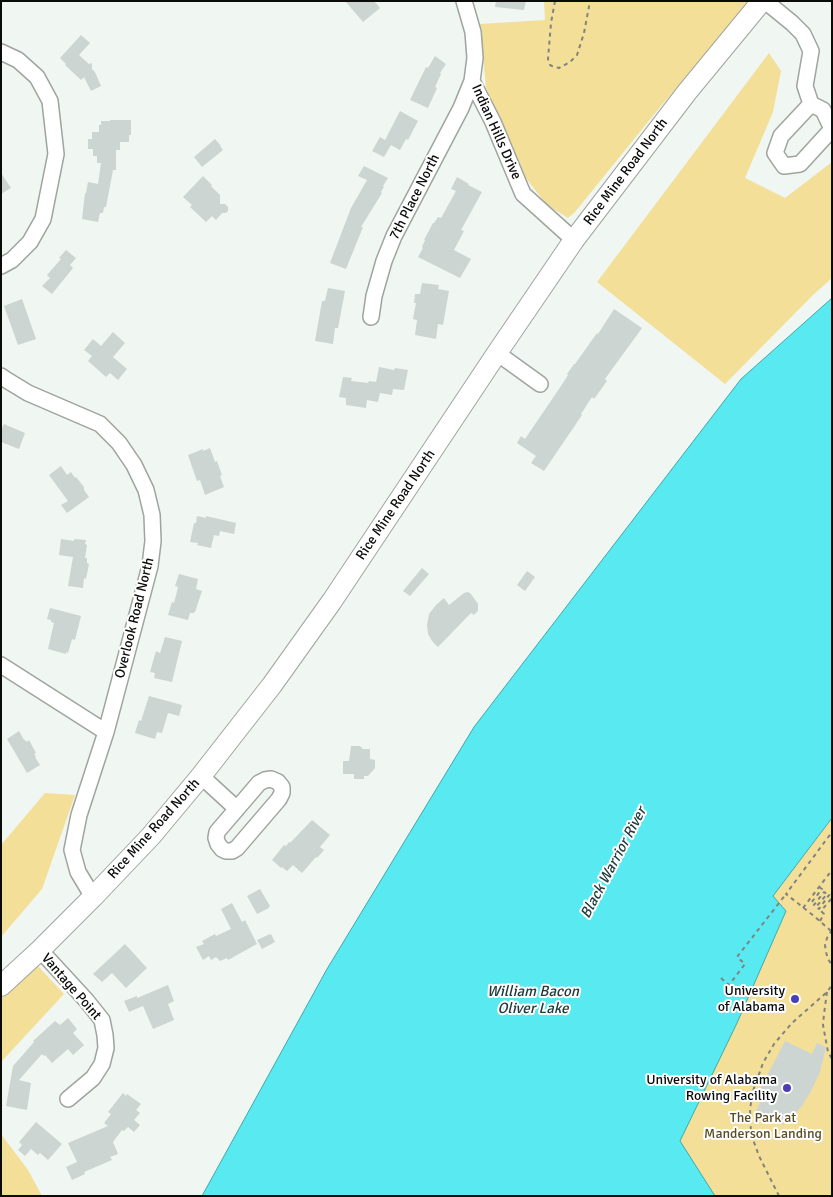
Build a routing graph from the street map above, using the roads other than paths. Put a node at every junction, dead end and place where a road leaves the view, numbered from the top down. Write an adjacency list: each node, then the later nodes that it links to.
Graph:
1 (464, 1): 4 (street, Indian Hills Drive)
2 (764, 1): 5 (street); 7 (main road, Rice Mine Road North)
3 (1, 52): 8 (street)
4 (472, 81): 7 (street, Indian Hills Drive); 9 (street, 7th Place North)
5 (811, 104): 6 (street); 6 (street)
6 (832, 129)
7 (574, 240): 10 (main road, Rice Mine Road North)
8 (1, 266)
9 (371, 317)
10 (497, 352): 12 (street); 15 (main road, Rice Mine Road North)
11 (1, 376): 14 (street, Overlook Road North)
12 (540, 384)
13 (1, 665): 14 (street)
14 (106, 732): 17 (street, Overlook Road North)
15 (201, 776): 16 (street); 17 (main road, Rice Mine Road North)
16 (237, 809): 16 (street)
17 (93, 897): 18 (main road, Rice Mine Road North)
18 (40, 950): 19 (main road, Rice Mine Road North); 20 (street, Vantage Point)
19 (1, 986)
20 (68, 1098)

